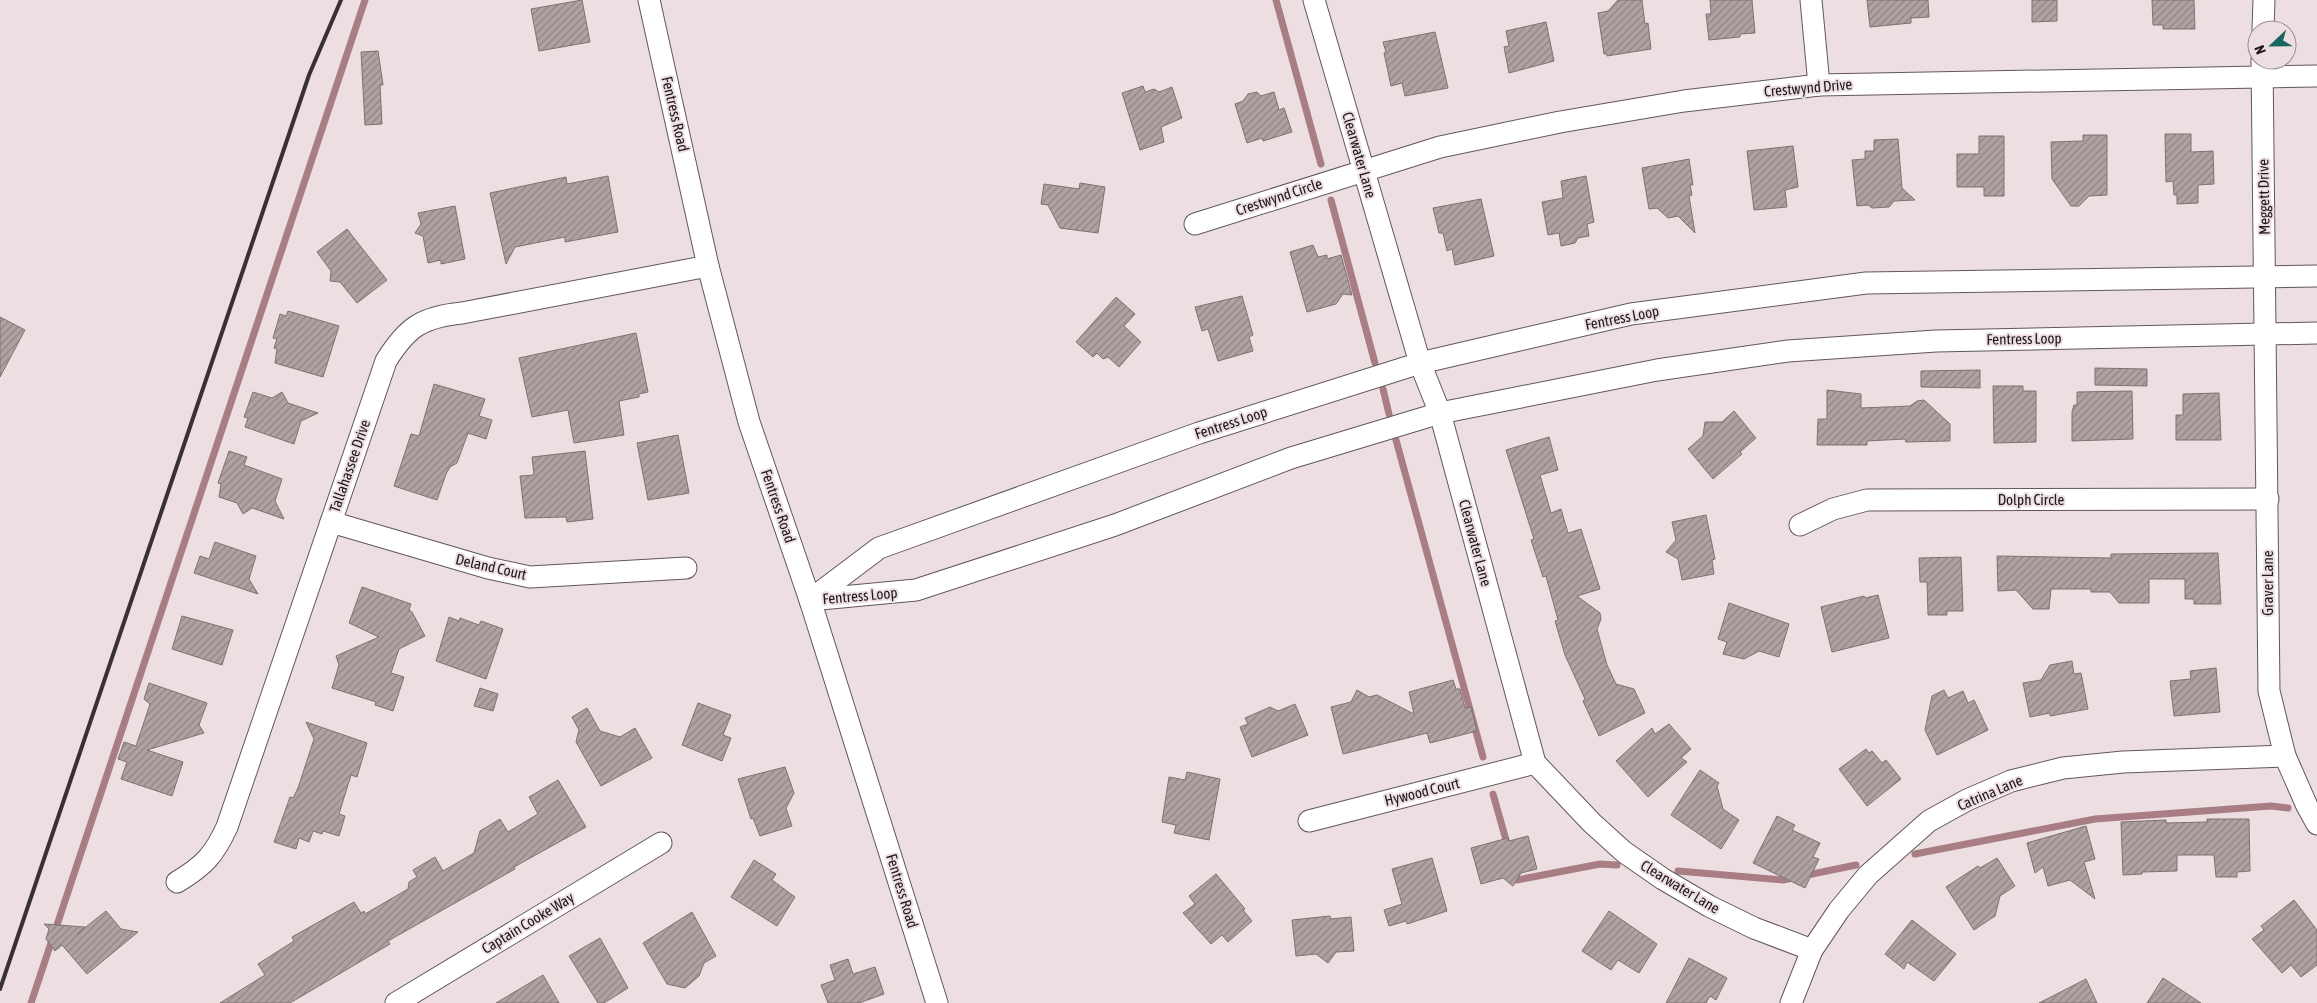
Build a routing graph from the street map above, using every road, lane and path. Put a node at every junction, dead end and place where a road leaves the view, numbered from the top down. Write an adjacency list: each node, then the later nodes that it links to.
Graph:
1 (649, 0): 13 (street, Fentress Road)
2 (1314, 0): 11 (street, Clearwater Lane)
3 (1811, 0): 10 (street)
4 (2264, 0): 5 (street)
5 (2263, 20)
6 (2247, 69): 10 (street, Crestwynd Drive)
7 (2262, 70): 15 (street, Meggett Drive)
8 (2276, 70): 9 (street)
9 (2317, 76)
10 (1819, 84): 11 (street, Crestwynd Drive)
11 (1363, 170): 12 (street, Crestwynd Circle); 18 (street, Clearwater Lane)
12 (1195, 224)
13 (708, 266): 21 (street, Tallahassee Drive); 24 (street, Fentress Road)
14 (2317, 276): 15 (street, Fentress Loop)
15 (2266, 277): 16 (street, Meggett Drive); 18 (street, Fentress Loop)
16 (2266, 333): 17 (street, Fentress Loop); 19 (street, Fentress Loop); 20 (street, Graver Lane)
17 (2317, 333)
18 (1420, 363): 19 (street, Clearwater Lane); 24 (street, Fentress Loop)
19 (1440, 413): 24 (street, Fentress Loop); 26 (street, Clearwater Lane)
20 (2268, 499): 22 (street, Dolph Circle); 25 (street, Graver Lane)
21 (331, 522): 23 (street, Deland Court); 30 (street, Tallahassee Drive)
22 (1800, 525)
23 (686, 568)
24 (810, 600): 33 (street, Fentress Road)
25 (2285, 756): 28 (street, Graver Lane); 31 (street, Catrina Lane)
26 (1535, 763): 27 (street, Hywood Court); 31 (street, Clearwater Lane)
27 (1310, 821)
28 (2317, 824)
29 (661, 843): 32 (street, Captain Cooke Way)
30 (178, 882)
31 (1812, 950): 34 (street, Catrina Lane)
32 (396, 1003)
33 (937, 1003)
34 (1791, 1003)

